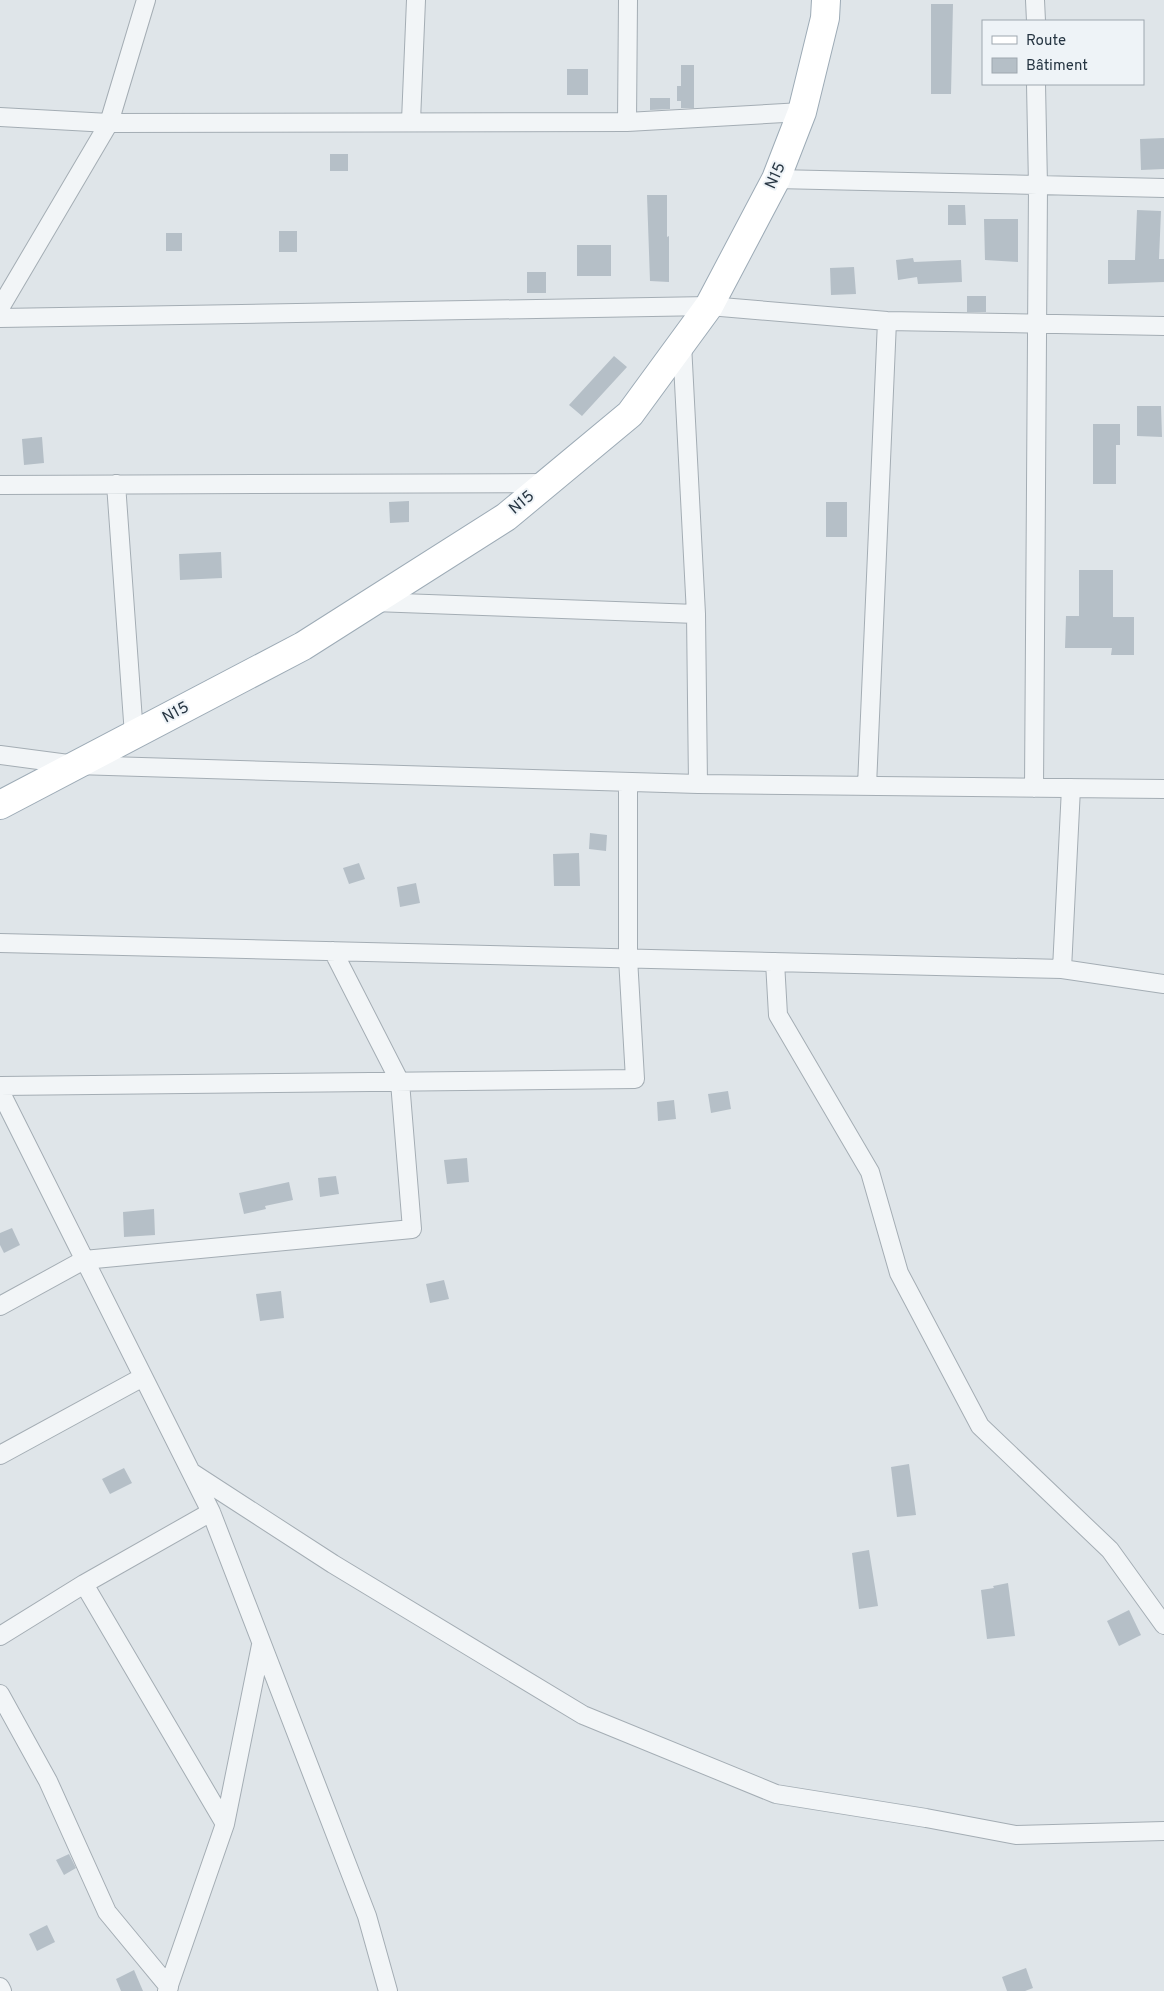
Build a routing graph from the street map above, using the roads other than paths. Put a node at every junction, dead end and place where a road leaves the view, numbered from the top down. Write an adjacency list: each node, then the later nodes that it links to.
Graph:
1 (146, 0): 12 (street)
2 (416, 0): 10 (street)
3 (628, 0): 11 (street)
4 (826, 0): 8 (main road, N15)
5 (1036, 0): 6 (street)
6 (1036, 20)
7 (1036, 85): 14 (street)
8 (802, 112): 11 (street); 13 (main road, N15)
9 (0, 116): 12 (street)
10 (410, 122): 11 (street); 12 (street)
11 (627, 122)
12 (109, 123): 17 (street)
13 (776, 179): 14 (street); 16 (main road, N15)
14 (1038, 186): 15 (street); 20 (street)
15 (1164, 188)
16 (709, 306): 18 (street); 19 (street); 22 (main road, N15)
17 (0, 308)
18 (0, 318)
19 (887, 321): 20 (street); 33 (street)
20 (1037, 324): 21 (street); 34 (street)
21 (1164, 326)
22 (682, 344): 23 (main road, N15); 27 (street)
23 (546, 483): 24 (street); 26 (main road, N15)
24 (116, 484): 25 (street); 28 (street)
25 (0, 485)
26 (371, 602): 27 (street); 28 (main road, N15)
27 (696, 614): 32 (street)
28 (134, 735): 30 (main road, N15)
29 (0, 755): 30 (street)
30 (76, 765): 31 (street); 37 (main road, N15)
31 (628, 782): 32 (street); 40 (street)
32 (698, 784): 33 (street)
33 (867, 786): 34 (street)
34 (1034, 788): 35 (street)
35 (1072, 788): 36 (street); 42 (street)
36 (1164, 789)
37 (0, 805)
38 (0, 943): 39 (street)
39 (333, 951): 40 (street); 44 (street)
40 (628, 958): 41 (street); 44 (street)
41 (775, 962): 42 (street); 54 (street)
42 (1062, 969): 43 (street)
43 (1164, 984)
44 (400, 1082): 45 (street); 47 (street)
45 (0, 1086)
46 (0, 1091): 47 (street)
47 (84, 1260): 48 (street); 49 (street)
48 (0, 1306)
49 (143, 1377): 50 (street); 51 (street)
50 (0, 1455)
51 (191, 1472): 52 (street); 59 (street)
52 (211, 1512): 53 (street); 56 (street)
53 (84, 1584): 55 (street); 58 (street)
54 (1164, 1626)
55 (0, 1636)
56 (262, 1645): 58 (street); 63 (street)
57 (0, 1694): 61 (street)
58 (226, 1824): 61 (street)
59 (1164, 1831)
60 (0, 1987): 62 (street)
61 (168, 1989)
62 (2, 1991)
63 (388, 1991)

